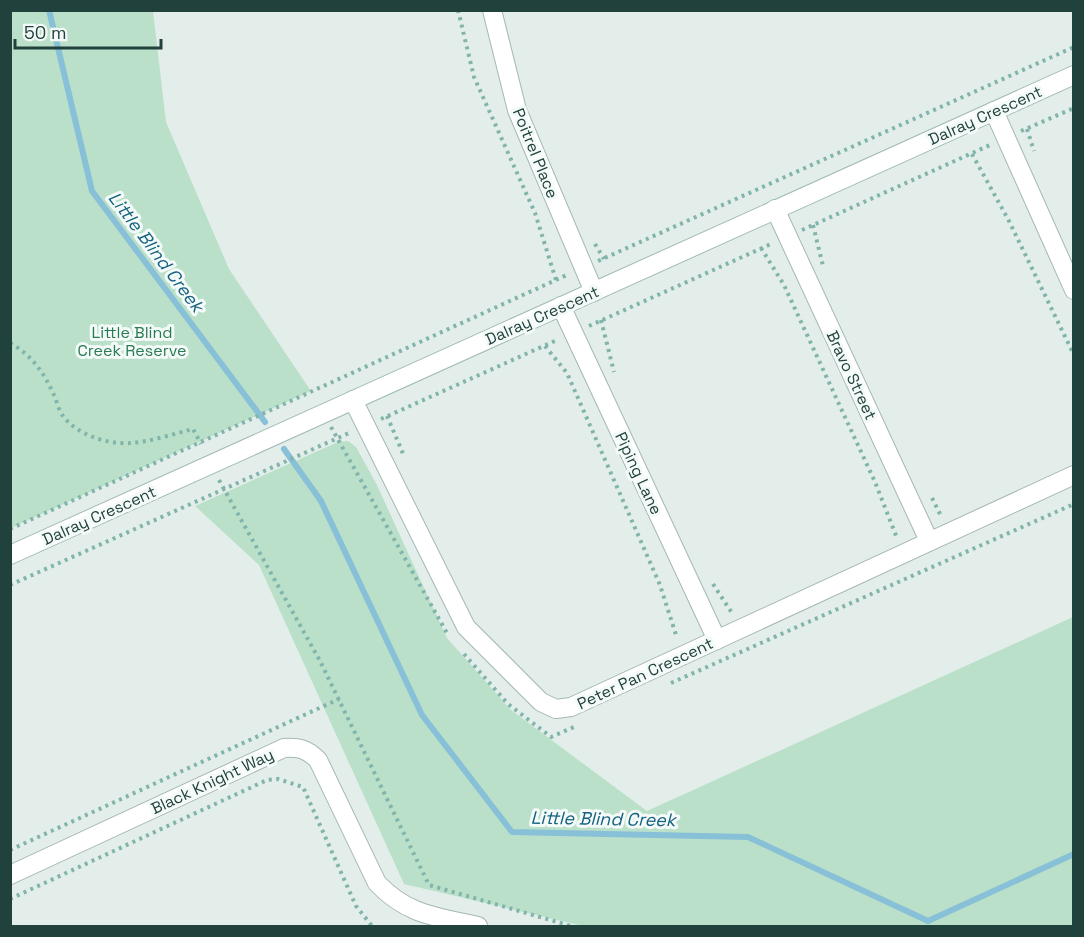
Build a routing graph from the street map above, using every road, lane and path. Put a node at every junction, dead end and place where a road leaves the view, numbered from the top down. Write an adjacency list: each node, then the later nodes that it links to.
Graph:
1 (458, 10): 13 (path)
2 (492, 10): 12 (street, Poitrel Place)
3 (1074, 47): 12 (path)
4 (1074, 75): 6 (street, Dalray Crescent)
5 (1074, 108): 7 (path)
6 (994, 111): 7 (street); 9 (street, Dalray Crescent)
7 (1006, 138): 8 (path); 14 (street)
8 (972, 154): 10 (path); 20 (path)
9 (775, 209): 10 (street, Bravo Street); 15 (street, Dalray Crescent)
10 (788, 236): 11 (path); 33 (street, Bravo Street)
11 (761, 248): 17 (path); 32 (path)
12 (584, 268): 13 (path); 15 (street, Poitrel Place)
13 (556, 280): 26 (path)
14 (1074, 290)
15 (594, 291): 16 (street, Dalray Crescent)
16 (561, 306): 17 (street, Piping Lane); 22 (street, Dalray Crescent)
17 (573, 333): 19 (path); 38 (street, Piping Lane)
18 (10, 343): 26 (path)
19 (545, 345): 24 (path); 37 (path)
20 (1074, 355)
21 (311, 391): 23 (path)
22 (353, 400): 23 (street, Dalray Crescent); 24 (street, Peter Pan Crescent)
23 (324, 413): 25 (path); 27 (street, Dalray Crescent)
24 (366, 426): 25 (path); 38 (street, Peter Pan Crescent)
25 (337, 439): 29 (path); 36 (path)
26 (200, 443): 27 (path); 31 (path)
27 (211, 465): 29 (path); 34 (street, Dalray Crescent)
28 (1074, 476): 33 (street, Peter Pan Crescent)
29 (225, 489): 35 (path); 41 (path)
30 (1074, 504): 40 (path)
31 (10, 529)
32 (897, 539)
33 (929, 542): 38 (street, Peter Pan Crescent)
34 (10, 555)
35 (10, 585)
36 (451, 639)
37 (678, 639)
38 (717, 640)
39 (458, 647): 42 (path)
40 (671, 684)
41 (339, 699): 43 (path); 49 (path)
42 (584, 722)
43 (10, 850)
44 (10, 875): 46 (street, Black Knight Way)
45 (10, 899): 47 (path)
46 (424, 920): 48 (street, Black Knight Way)
47 (372, 927)
48 (478, 927)
49 (572, 927)

